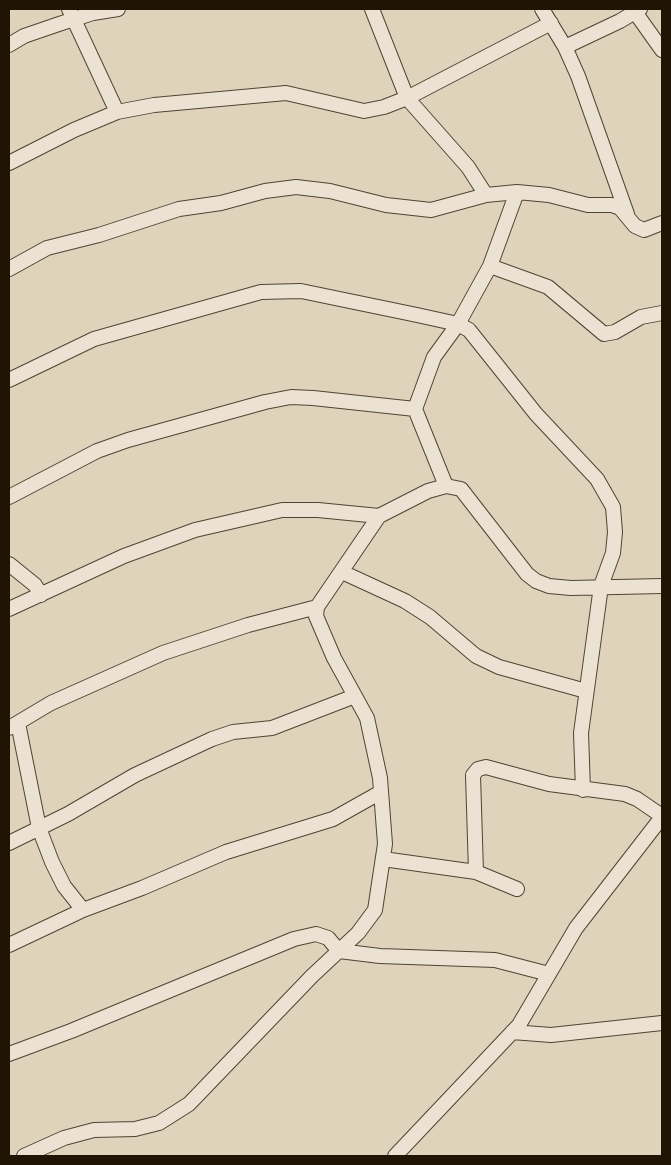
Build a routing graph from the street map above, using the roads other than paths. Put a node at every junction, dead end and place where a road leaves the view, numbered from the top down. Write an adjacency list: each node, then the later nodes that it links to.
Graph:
1 (118, 9): 5 (street)
2 (372, 9): 10 (street)
3 (542, 9): 6 (street)
4 (637, 10): 8 (street); 9 (street)
5 (71, 14): 7 (street); 11 (street)
6 (551, 23): 8 (street); 10 (street)
7 (9, 45)
8 (565, 47): 15 (street)
9 (662, 50)
10 (408, 98): 11 (street); 14 (street)
11 (117, 112): 12 (street)
12 (9, 163)
13 (517, 192): 14 (street); 15 (street); 17 (street)
14 (486, 195): 18 (street)
15 (627, 214): 16 (street)
16 (662, 223)
17 (490, 266): 19 (street); 20 (street)
18 (9, 269)
19 (662, 313)
20 (458, 324): 21 (street); 22 (street); 28 (street)
21 (9, 380)
22 (415, 409): 23 (street); 24 (street)
23 (446, 486): 25 (street); 28 (street)
24 (9, 497)
25 (379, 516): 27 (street); 30 (street)
26 (9, 564): 30 (street)
27 (342, 572): 32 (street); 33 (street)
28 (601, 586): 29 (street); 33 (street)
29 (662, 586)
30 (41, 595): 31 (street)
31 (10, 604)
32 (317, 607): 34 (street); 35 (street)
33 (586, 691): 36 (street)
34 (355, 696): 37 (street); 39 (street)
35 (13, 725): 39 (street)
36 (583, 790): 38 (street); 42 (street)
37 (381, 792): 41 (street); 44 (street)
38 (662, 817): 47 (street)
39 (39, 828): 40 (street); 44 (street)
40 (9, 843)
41 (383, 859): 42 (street); 46 (street)
42 (476, 872): 43 (street)
43 (517, 889)
44 (83, 910): 45 (street)
45 (9, 945)
46 (339, 951): 47 (street); 50 (street); 51 (street)
47 (549, 974): 49 (street)
48 (662, 1022): 49 (street)
49 (512, 1032): 52 (street)
50 (9, 1054)
51 (24, 1156)
52 (395, 1156)

